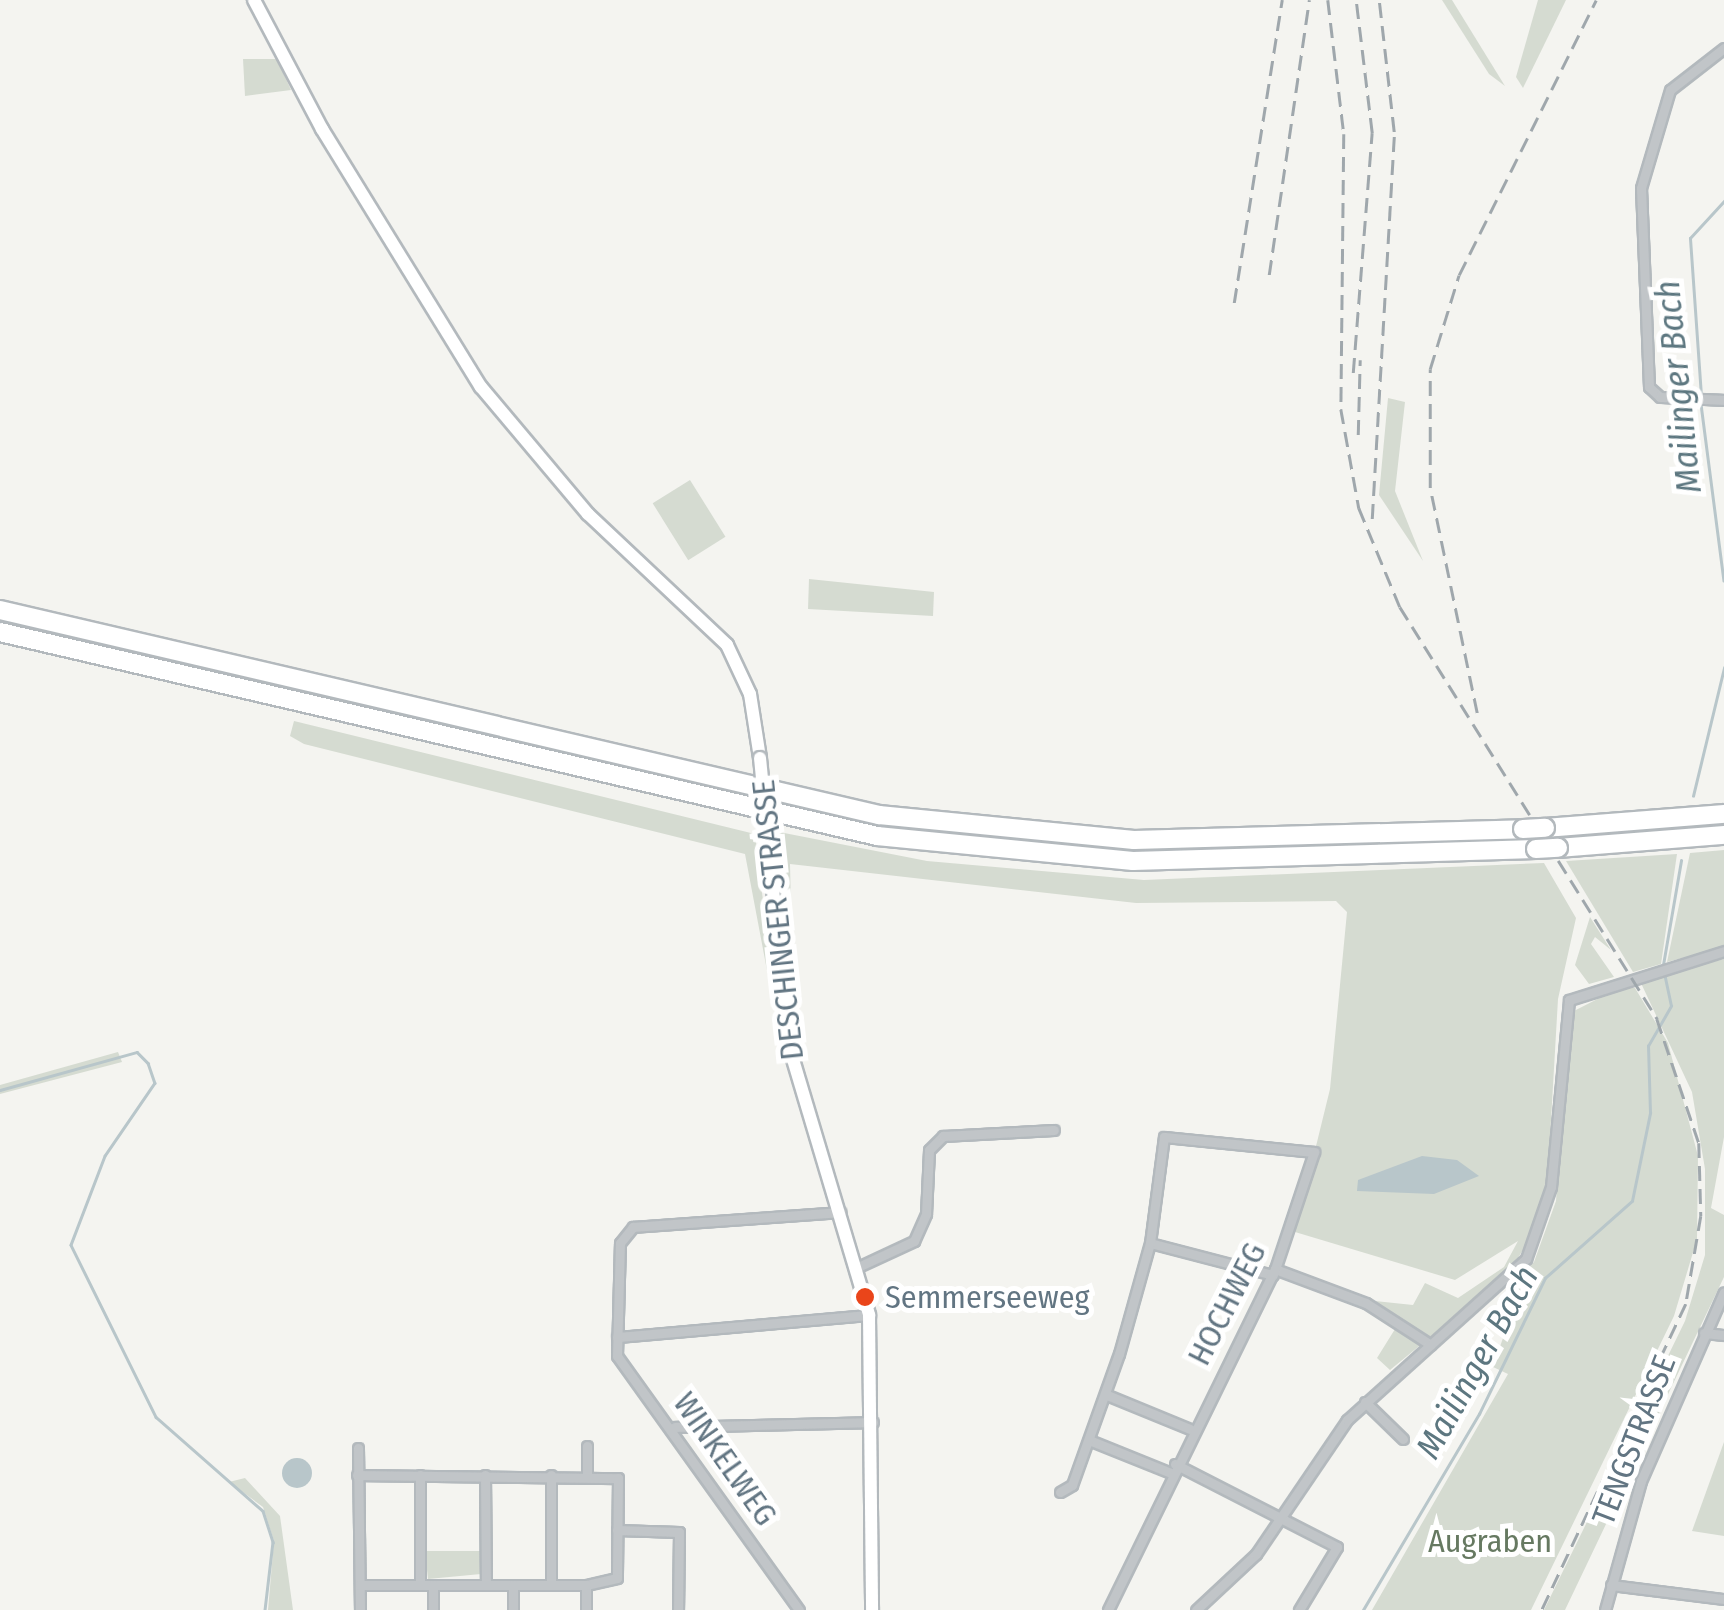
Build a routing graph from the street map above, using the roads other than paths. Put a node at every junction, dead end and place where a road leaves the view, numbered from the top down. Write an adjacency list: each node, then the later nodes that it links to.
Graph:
1 (254, 0): 10 (street, DESCHINGER STRASSE, bridge)
2 (1724, 48): 3 (street)
3 (1724, 400)
4 (0, 610): 6 (highway, bridge)
5 (0, 632): 7 (highway, bridge)
6 (1724, 814)
7 (1724, 835)
8 (1724, 951): 19 (street)
9 (1054, 1130): 12 (street)
10 (840, 1212): 12 (street, DESCHINGER STRASSE); 18 (street)
11 (1150, 1243): 13 (street); 13 (street, HOCHWEG); 20 (street)
12 (858, 1267): 15 (street, DESCHINGER STRASSE)
13 (1274, 1272): 19 (street); 24 (street, HOCHWEG)
14 (1724, 1292): 16 (street, TENGSTRASSE)
15 (869, 1315): 18 (street); 22 (street, DESCHINGER STRASSE)
16 (1704, 1333): 17 (street); 38 (street, TENGSTRASSE)
17 (1724, 1335)
18 (617, 1337): 23 (street, WINKELWEG)
19 (1431, 1345): 21 (street)
20 (1107, 1394): 24 (street); 26 (street)
21 (1365, 1402): 25 (street); 36 (street)
22 (873, 1422): 23 (street); 53 (street, DESCHINGER STRASSE)
23 (674, 1427): 52 (street, WINKELWEG)
24 (1190, 1429): 29 (street, HOCHWEG)
25 (1403, 1439)
26 (1089, 1440): 29 (street); 35 (street)
27 (587, 1446): 34 (street)
28 (358, 1448): 30 (street)
29 (1172, 1469): 36 (street); 54 (street, HOCHWEG)
30 (357, 1475): 31 (street); 45 (street)
31 (420, 1475): 32 (street); 39 (street)
32 (485, 1475): 33 (street); 41 (street)
33 (551, 1475): 34 (street); 43 (street)
34 (587, 1475): 37 (street)
35 (1060, 1492)
36 (1282, 1514): 55 (street); 56 (street)
37 (618, 1530): 44 (street); 51 (street)
38 (1611, 1584): 46 (street); 57 (street, TENGSTRASSE)
39 (420, 1585): 40 (street); 45 (street)
40 (432, 1585): 41 (street); 48 (street)
41 (486, 1585): 42 (street)
42 (514, 1585): 43 (street); 49 (street)
43 (551, 1585): 44 (street)
44 (586, 1585): 50 (street)
45 (360, 1586): 47 (street)
46 (1724, 1600)
47 (360, 1610)
48 (432, 1610)
49 (513, 1610)
50 (586, 1610)
51 (678, 1610)
52 (799, 1610)
53 (872, 1610)
54 (1108, 1610)
55 (1196, 1610)
56 (1299, 1610)
57 (1606, 1610)

